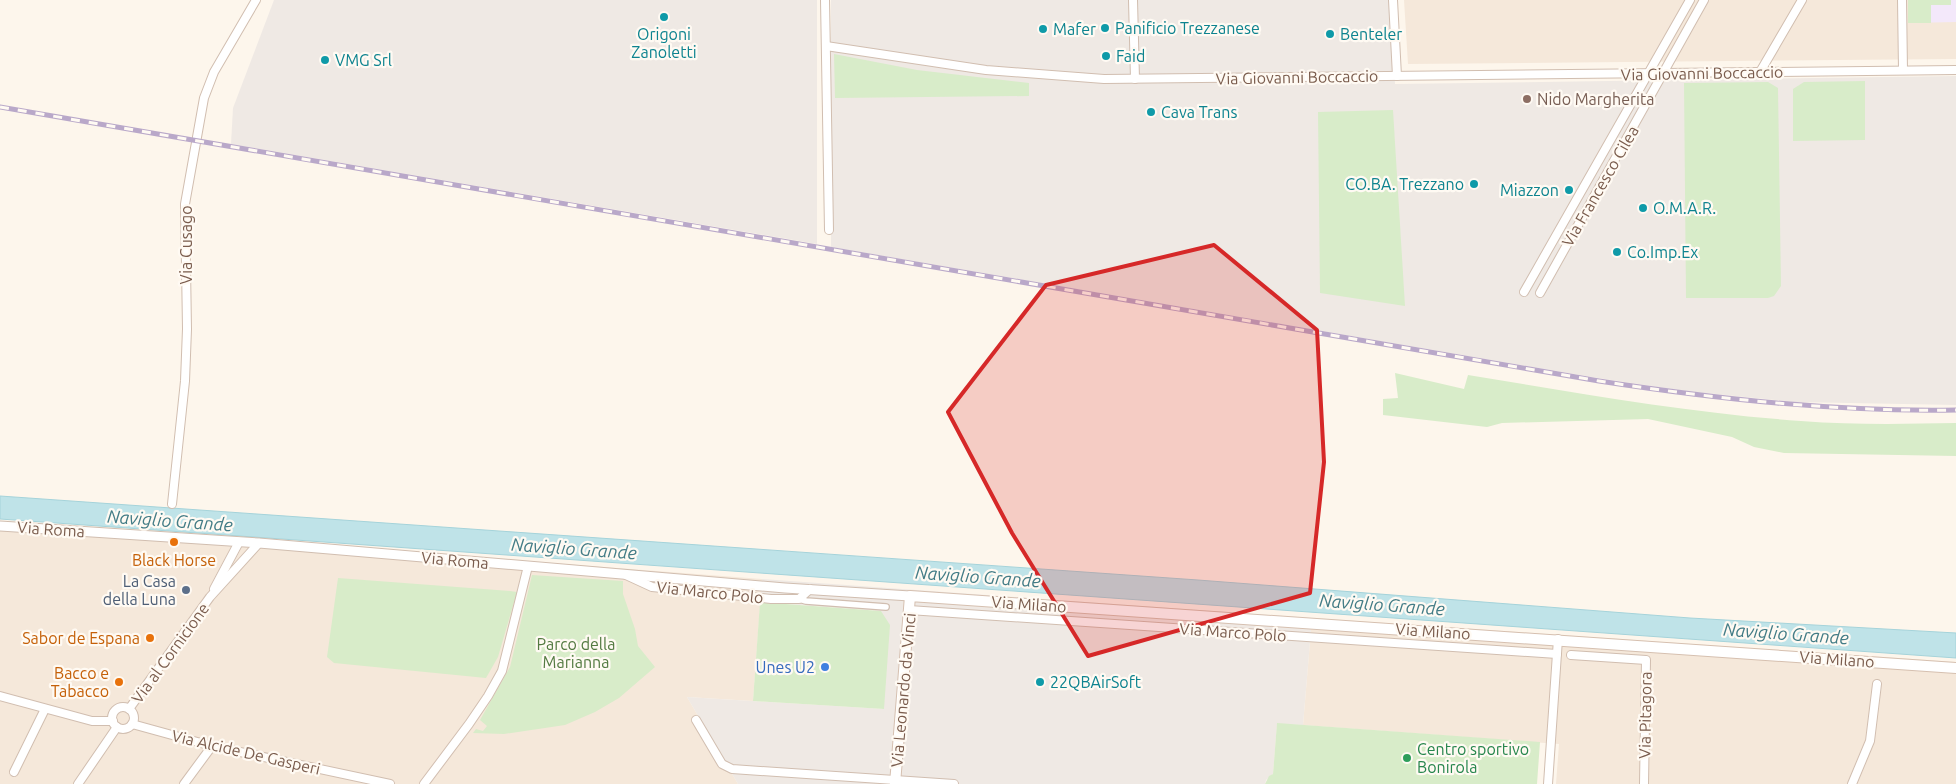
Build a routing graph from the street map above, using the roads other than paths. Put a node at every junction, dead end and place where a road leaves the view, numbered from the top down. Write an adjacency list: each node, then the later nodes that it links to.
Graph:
1 (256, 0): 20 (street, Via Cusago)
2 (825, 0): 9 (street)
3 (1133, 0): 16 (street)
4 (1394, 0): 15 (street)
5 (1690, 0): 13 (street, Via Francesco Cilea)
6 (1704, 0): 14 (street, Via Francesco Cilea)
7 (1802, 0): 12 (street)
8 (1902, 0): 10 (street)
9 (826, 46): 16 (street, Via Giovanni Boccaccio); 17 (street)
10 (1903, 70): 11 (street, Via Giovanni Boccaccio); 12 (street, Via Giovanni Boccaccio)
11 (1956, 70)
12 (1760, 72): 14 (street, Via Giovanni Boccaccio)
13 (1647, 73): 14 (street, Via Giovanni Boccaccio); 15 (street, Via Giovanni Boccaccio); 18 (street, Via Francesco Cilea)
14 (1664, 73): 19 (street, Via Francesco Cilea)
15 (1397, 76): 16 (street, Via Giovanni Boccaccio)
16 (1135, 78)
17 (829, 230)
18 (1524, 292)
19 (1540, 293)
20 (172, 504)
21 (0, 526): 22 (street, Via Roma)
22 (239, 542): 23 (street, Via Roma); 28 (street, Via al Cornicione)
23 (259, 543): 24 (street, Via Roma); 28 (street, Via al Cornicione)
24 (528, 566): 25 (street, Via Roma); 49 (street)
25 (624, 574): 26 (street, Via Roma); 29 (street, Via Marco Polo)
26 (810, 589): 27 (street, Via Roma); 29 (street)
27 (910, 596): 31 (main road, Via Leonardo da Vinci); 32 (main road, Via Milano)
28 (210, 597): 39 (street, Via al Cornicione)
29 (799, 599): 30 (street, Via Marco Polo)
30 (886, 607)
31 (909, 610): 33 (street, Via Marco Polo); 45 (main road, Via Leonardo da Vinci)
32 (1558, 640): 33 (street); 35 (main road, Via Milano)
33 (1557, 654): 51 (street)
34 (1571, 655): 52 (street, Via Pitagora)
35 (1956, 668)
36 (1877, 684): 53 (street)
37 (0, 696): 38 (street)
38 (45, 709): 41 (street); 44 (street)
39 (129, 709): 41 (street); 42 (street)
40 (696, 720): 45 (street)
41 (115, 724): 42 (street); 46 (street)
42 (132, 724): 43 (street, Via Alcide De Gasperi)
43 (212, 746): 47 (street); 48 (street, Via Alcide De Gasperi)
44 (14, 772)
45 (895, 782): 50 (street)
46 (78, 784)
47 (184, 784)
48 (390, 784)
49 (424, 784)
50 (954, 784)
51 (1548, 784)
52 (1644, 784)
53 (1852, 784)

